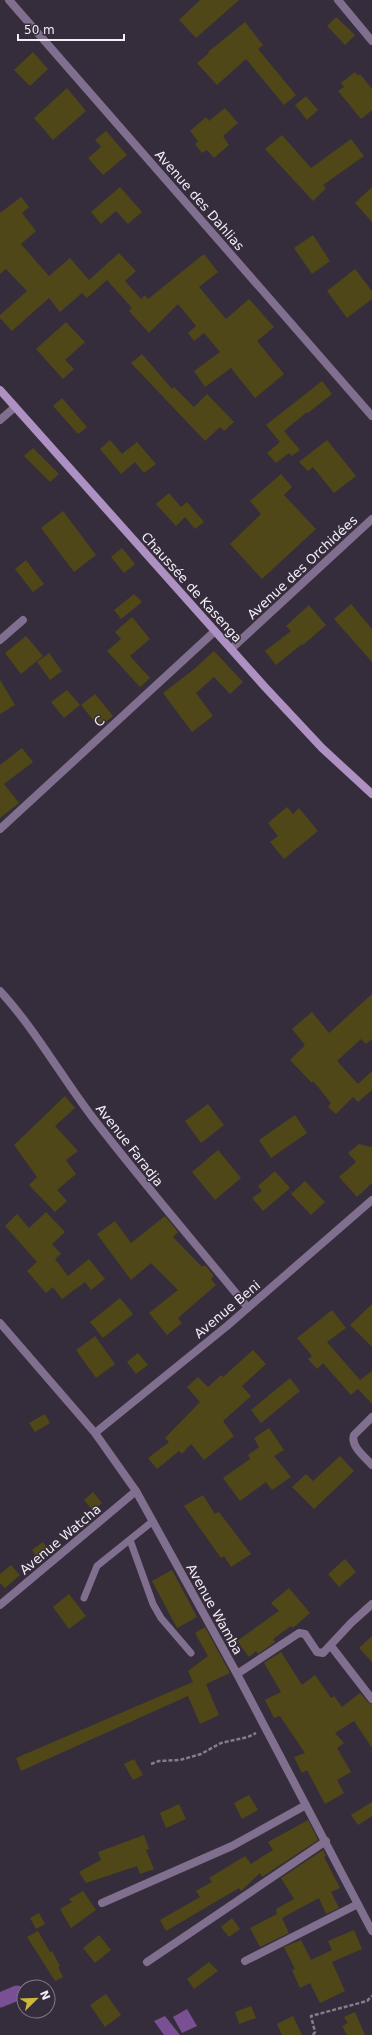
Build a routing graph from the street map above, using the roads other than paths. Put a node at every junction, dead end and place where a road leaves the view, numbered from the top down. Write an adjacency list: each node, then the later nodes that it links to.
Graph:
1 (9, 0): 6 (street, Avenue des Dahlias)
2 (338, 0): 3 (street)
3 (372, 41)
4 (0, 390): 5 (main road, Chaussée de Kasenga)
5 (15, 406): 7 (street); 10 (main road, Chaussée de Kasenga)
6 (372, 416)
7 (0, 420)
8 (372, 519): 12 (street, Avenue des Orchidées)
9 (23, 620): 11 (street)
10 (215, 631): 12 (main road, Chaussée de Kasenga); 14 (street, C)
11 (0, 640)
12 (231, 649): 13 (main road, Chaussée de Kasenga)
13 (372, 794)
14 (0, 829)
15 (0, 991): 17 (street, Avenue Faradja)
16 (372, 1200): 17 (street, Avenue Beni)
17 (248, 1308): 20 (street, Avenue Beni)
18 (0, 1323): 20 (street, Avenue Wamba)
19 (372, 1417): 21 (street)
20 (94, 1433): 22 (street, Avenue Wamba)
21 (372, 1465)
22 (136, 1491): 23 (street, Avenue Wamba); 27 (street, Avenue Watcha)
23 (153, 1520): 24 (lane); 30 (street, Avenue Wamba)
24 (130, 1540): 25 (lane); 29 (lane)
25 (84, 1598)
26 (372, 1604): 28 (street)
27 (0, 1605)
28 (330, 1646): 30 (street); 31 (street)
29 (191, 1653)
30 (237, 1674): 32 (street, Avenue Wamba)
31 (372, 1699)
32 (306, 1805): 33 (street, Avenue Wamba); 34 (street)
33 (326, 1841): 35 (street, Avenue Wamba); 38 (street)
34 (102, 1903)
35 (358, 1904): 36 (street, Avenue Wamba); 37 (street)
36 (372, 1931)
37 (245, 1960)
38 (147, 1962)

